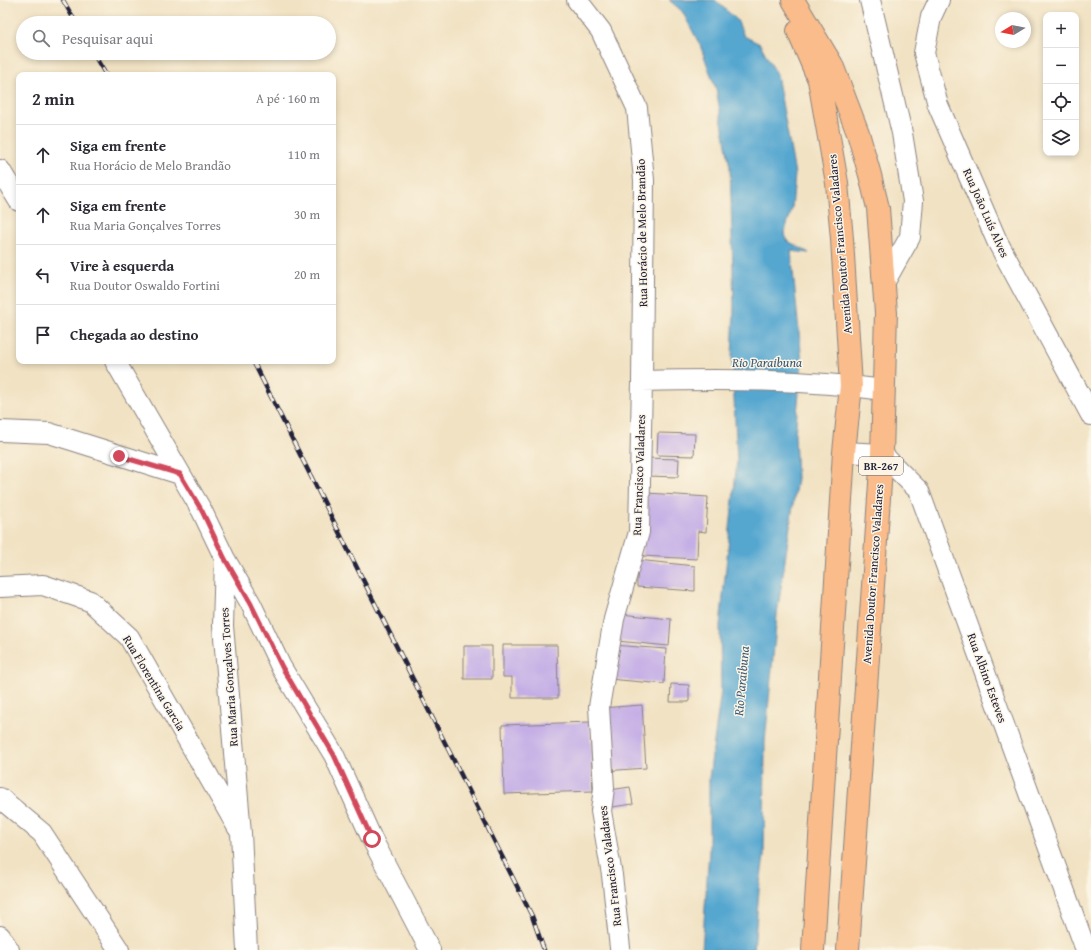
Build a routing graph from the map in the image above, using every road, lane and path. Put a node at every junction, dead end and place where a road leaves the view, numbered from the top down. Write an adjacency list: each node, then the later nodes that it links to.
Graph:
1 (577, 0): 10 (street, Rua Horácio de Melo Brandão)
2 (785, 0): 11 (highway, Avenida Doutor Francisco Valadares / BR-267)
3 (793, 0): 8 (highway, Avenida Doutor Francisco Valadares / BR-267)
4 (870, 0): 8 (street)
5 (939, 0): 13 (street, Rua João Luís Alves)
6 (0, 170): 7 (street)
7 (16, 196)
8 (884, 282): 12 (highway, Avenida Doutor Francisco Valadares / BR-267)
9 (117, 364): 17 (street, Rua Maria Gonçalves Torres)
10 (642, 381): 11 (street); 23 (street, Rua Francisco Valadares)
11 (851, 386): 12 (street); 15 (highway, Avenida Doutor Francisco Valadares / BR-267)
12 (884, 390): 16 (highway, Avenida Doutor Francisco Valadares / BR-267)
13 (1091, 415)
14 (0, 431): 17 (street)
15 (844, 452): 16 (street); 28 (highway, Avenida Doutor Francisco Valadares / BR-267)
16 (882, 454): 29 (highway, Avenida Doutor Francisco Valadares / BR-267); 30 (street, Rua Albino Esteves)
17 (180, 474): 18 (street, Rua Maria Gonçalves Torres)
18 (225, 559): 21 (street, Rua Maria Gonçalves Torres); 27 (street)
19 (0, 587): 21 (street, Rua Florentina Garcia)
20 (0, 798): 25 (street)
21 (241, 834): 26 (street, Rua Maria Gonçalves Torres)
22 (0, 936): 24 (street)
23 (620, 948)
24 (9, 950)
25 (119, 950)
26 (246, 950)
27 (430, 950)
28 (813, 950)
29 (848, 950)
30 (1086, 950)

